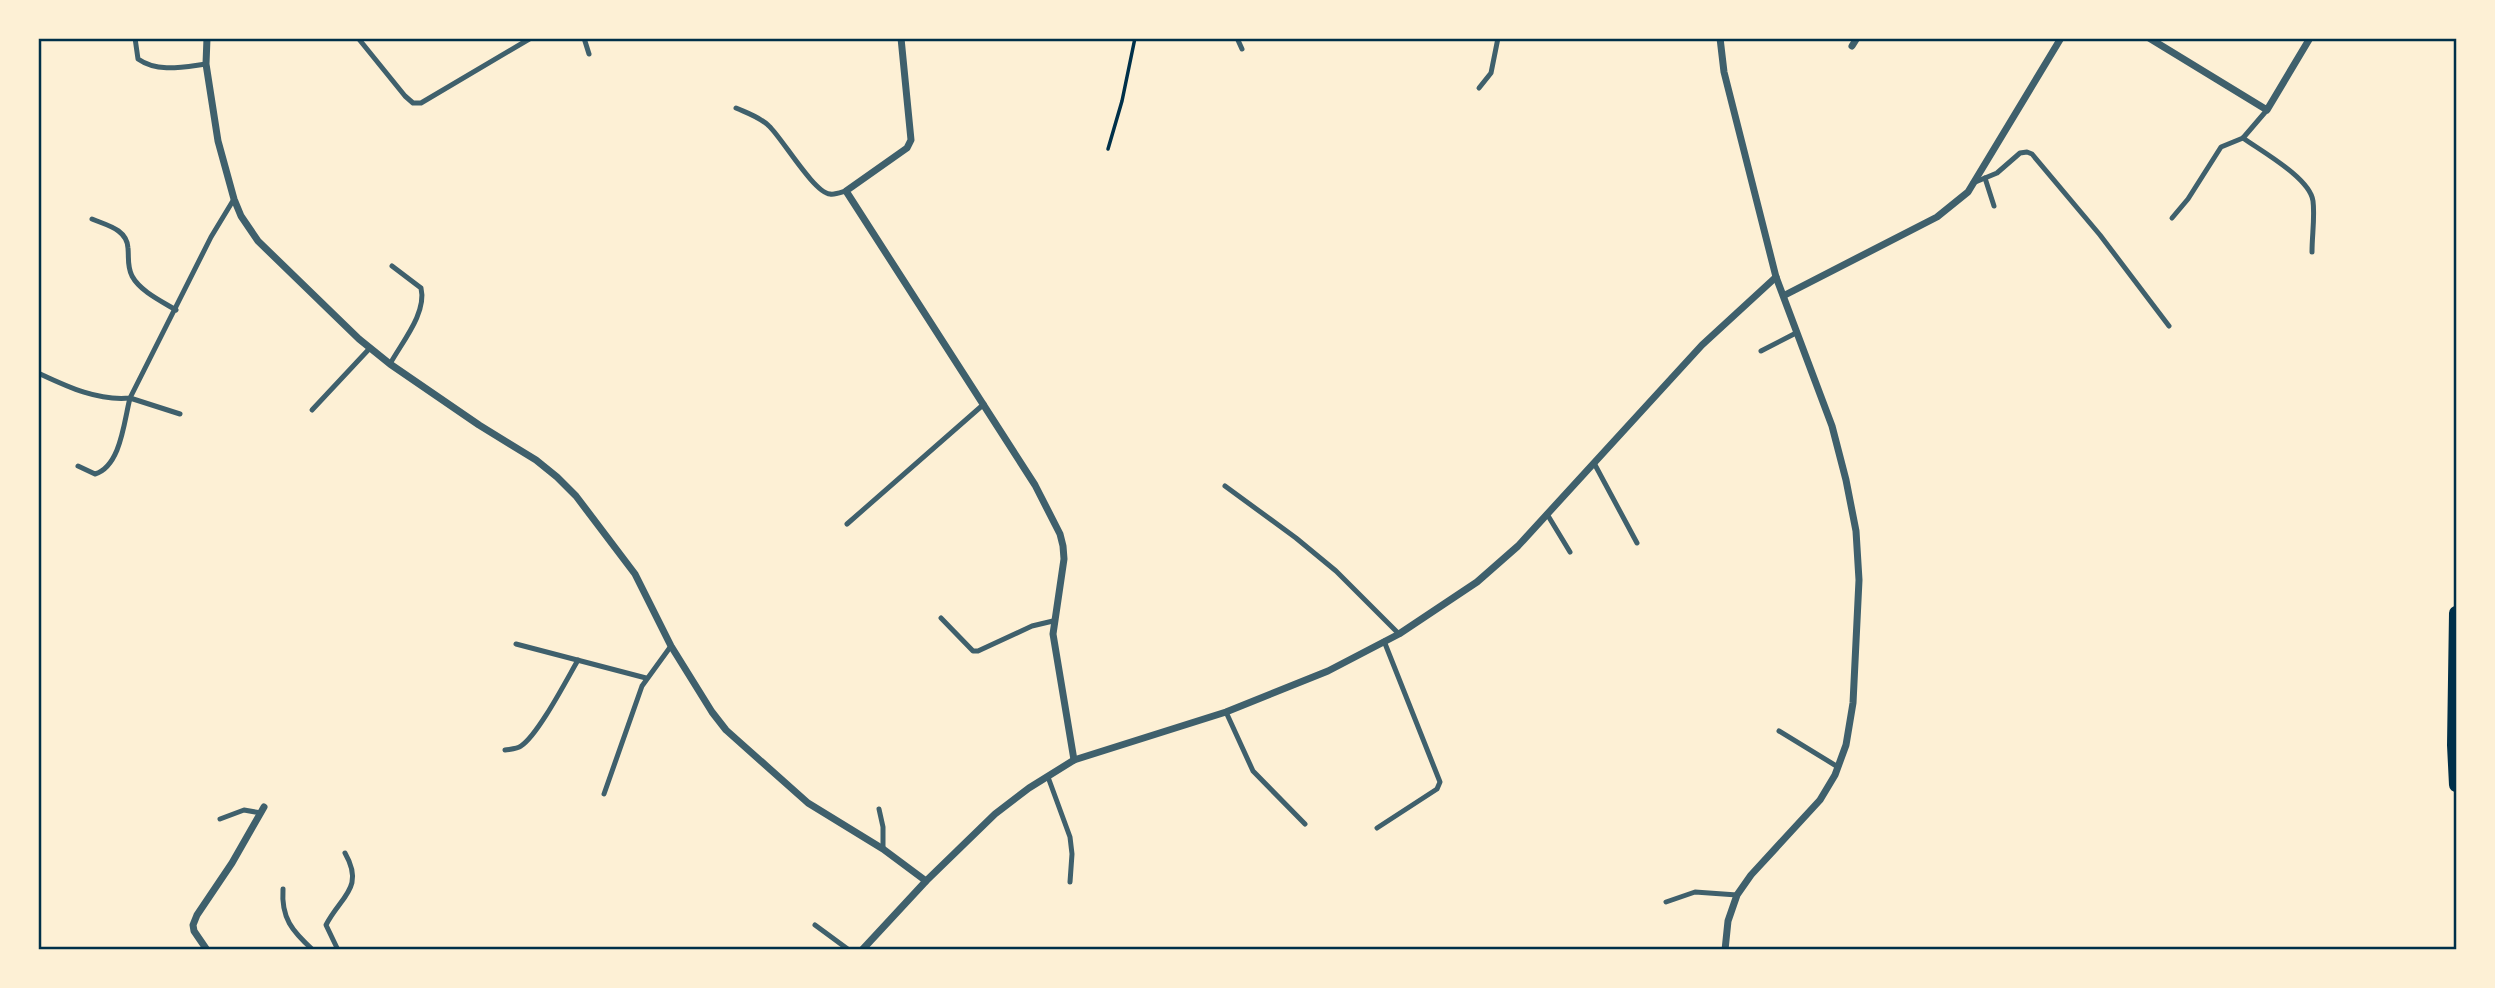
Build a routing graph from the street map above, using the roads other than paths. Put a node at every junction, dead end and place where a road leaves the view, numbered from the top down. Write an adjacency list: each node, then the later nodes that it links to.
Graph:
1 (135, 38): 17 (lane)
2 (206, 38): 17 (street)
3 (358, 38): 4 (lane)
4 (531, 38)
5 (584, 38): 16 (lane)
6 (901, 38): 24 (street)
7 (1237, 38): 15 (lane)
8 (1498, 38): 18 (lane)
9 (1720, 38): 31 (street)
10 (1857, 38): 14 (street)
11 (2061, 38): 23 (street)
12 (2149, 38): 20 (street)
13 (2310, 38): 20 (street)
14 (1852, 46)
15 (1242, 49)
16 (589, 54)
17 (206, 64): 25 (street)
18 (1479, 88)
19 (736, 108): 24 (lane)
20 (2267, 110): 21 (lane)
21 (2243, 138): 27 (lane); 29 (lane)
22 (1985, 178): 23 (lane); 26 (lane); 34 (lane)
23 (1973, 183): 32 (street)
24 (846, 191): 41 (street)
25 (234, 199): 33 (lane); 36 (street)
26 (1994, 206)
27 (2172, 218)
28 (92, 219): 33 (lane)
29 (2312, 251)
30 (392, 266): 38 (lane)
31 (1776, 277): 32 (street); 44 (street)
32 (1785, 295): 35 (street)
33 (176, 310): 40 (lane)
34 (2169, 326)
35 (1796, 333): 37 (lane); 64 (street)
36 (370, 348): 38 (street); 42 (lane)
37 (1761, 351)
38 (390, 363): 57 (street)
39 (38, 373): 40 (lane)
40 (130, 398): 43 (lane); 45 (lane)
41 (984, 404): 48 (lane); 53 (street)
42 (312, 410)
43 (180, 414)
44 (1594, 463): 47 (street); 49 (lane)
45 (78, 466)
46 (1226, 486): 54 (lane)
47 (1547, 514): 50 (lane); 54 (street)
48 (847, 524)
49 (1637, 543)
50 (1570, 552)
51 (2456, 613): 66 (main road)
52 (941, 618): 53 (lane)
53 (1053, 621): 63 (street)
54 (1399, 634): 55 (street)
55 (1384, 641): 60 (street); 72 (lane)
56 (516, 644): 58 (lane)
57 (670, 646): 59 (lane); 73 (street)
58 (578, 660): 59 (lane); 62 (lane)
59 (646, 678): 67 (lane)
60 (1226, 712): 63 (street); 71 (lane)
61 (1779, 731): 64 (lane)
62 (505, 750)
63 (1074, 760): 65 (street)
64 (1838, 767): 78 (street)
65 (1048, 776): 75 (street); 76 (lane)
66 (2456, 785)
67 (604, 794)
68 (879, 808): 73 (lane)
69 (262, 810): 70 (lane); 81 (street)
70 (220, 818)
71 (1305, 824)
72 (1377, 828)
73 (883, 849): 75 (street)
74 (345, 853): 83 (lane)
75 (926, 881): 85 (street)
76 (1070, 882)
77 (283, 889): 82 (lane)
78 (1737, 895): 79 (lane); 86 (street)
79 (1666, 902)
80 (816, 925): 84 (lane)
81 (207, 950)
82 (313, 950)
83 (338, 950)
84 (849, 950)
85 (862, 950)
86 (1725, 950)

